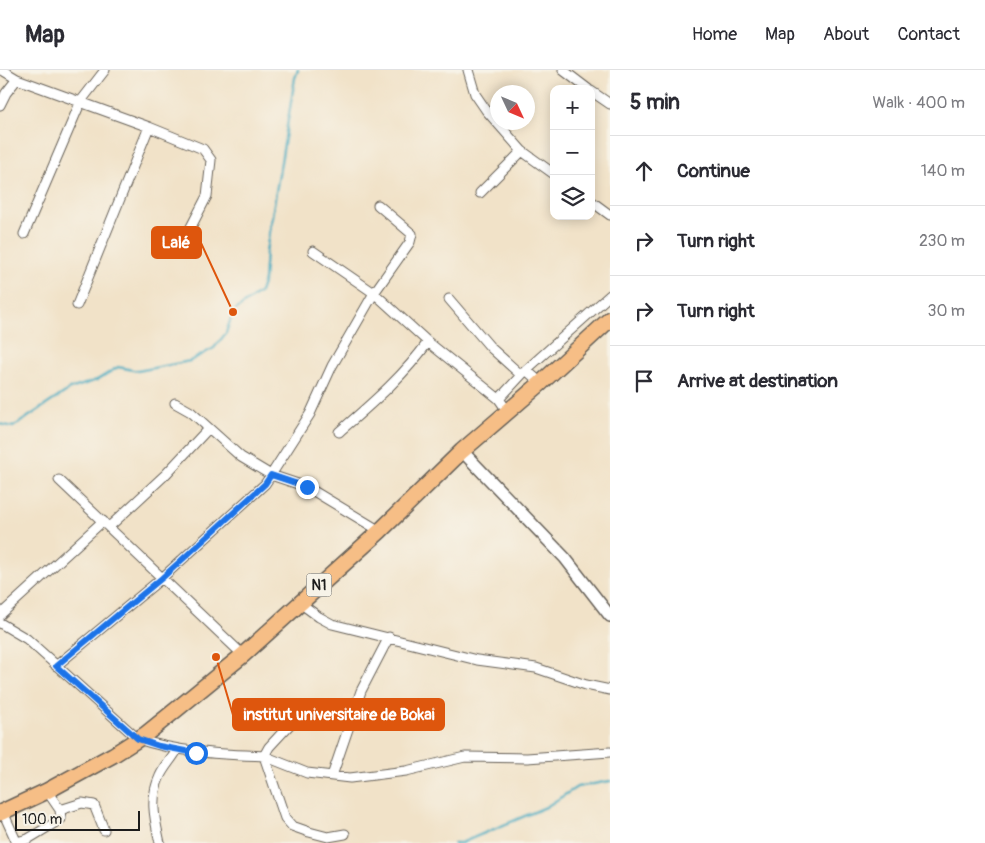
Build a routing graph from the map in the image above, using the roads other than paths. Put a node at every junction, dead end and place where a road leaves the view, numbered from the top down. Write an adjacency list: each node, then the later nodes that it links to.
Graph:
1 (3, 70): 5 (street)
2 (105, 70): 8 (street)
3 (468, 70): 12 (street)
4 (563, 70): 6 (street)
5 (17, 79): 8 (street); 10 (street)
6 (583, 85)
7 (595, 94): 9 (street)
8 (81, 101): 11 (street); 18 (street)
9 (610, 104)
10 (0, 105)
11 (149, 126): 19 (street); 24 (street)
12 (522, 151): 13 (street); 14 (street)
13 (550, 171)
14 (480, 193)
15 (378, 205): 21 (street)
16 (595, 205): 17 (street)
17 (610, 215)
18 (24, 234)
19 (178, 252)
20 (313, 252): 21 (street)
21 (374, 292): 26 (street); 35 (street)
22 (610, 295): 27 (street)
23 (449, 299): 27 (street)
24 (76, 305)
25 (610, 319): 28 (highway, N1)
26 (428, 342): 29 (street); 33 (street)
27 (523, 372): 28 (street); 29 (street)
28 (541, 383): 31 (highway, N1)
29 (499, 399): 31 (street)
30 (174, 404): 32 (street)
31 (508, 412): 34 (highway, N1)
32 (208, 429): 35 (street); 37 (street)
33 (339, 432)
34 (462, 451): 38 (highway, N1); 42 (street)
35 (271, 475): 38 (street); 39 (street)
36 (58, 480): 37 (street)
37 (106, 524): 39 (street); 41 (street)
38 (380, 531): 40 (highway, N1)
39 (162, 578): 45 (street); 46 (street)
40 (300, 603): 44 (street); 45 (highway, N1)
41 (0, 615)
42 (610, 616)
43 (0, 623): 46 (street)
44 (389, 638): 47 (street); 53 (street)
45 (243, 654): 49 (highway, N1)
46 (56, 666): 49 (street)
47 (610, 690)
48 (295, 719): 52 (street)
49 (138, 739): 50 (street); 54 (highway, N1)
50 (178, 750): 52 (street); 60 (street)
51 (610, 752): 53 (street)
52 (264, 756): 53 (street); 58 (street)
53 (332, 776)
54 (47, 791): 55 (street); 56 (highway, N1)
55 (60, 810): 57 (street); 59 (street)
56 (1, 813): 59 (street)
57 (104, 830)
58 (344, 834)
59 (17, 842)
60 (160, 843)

